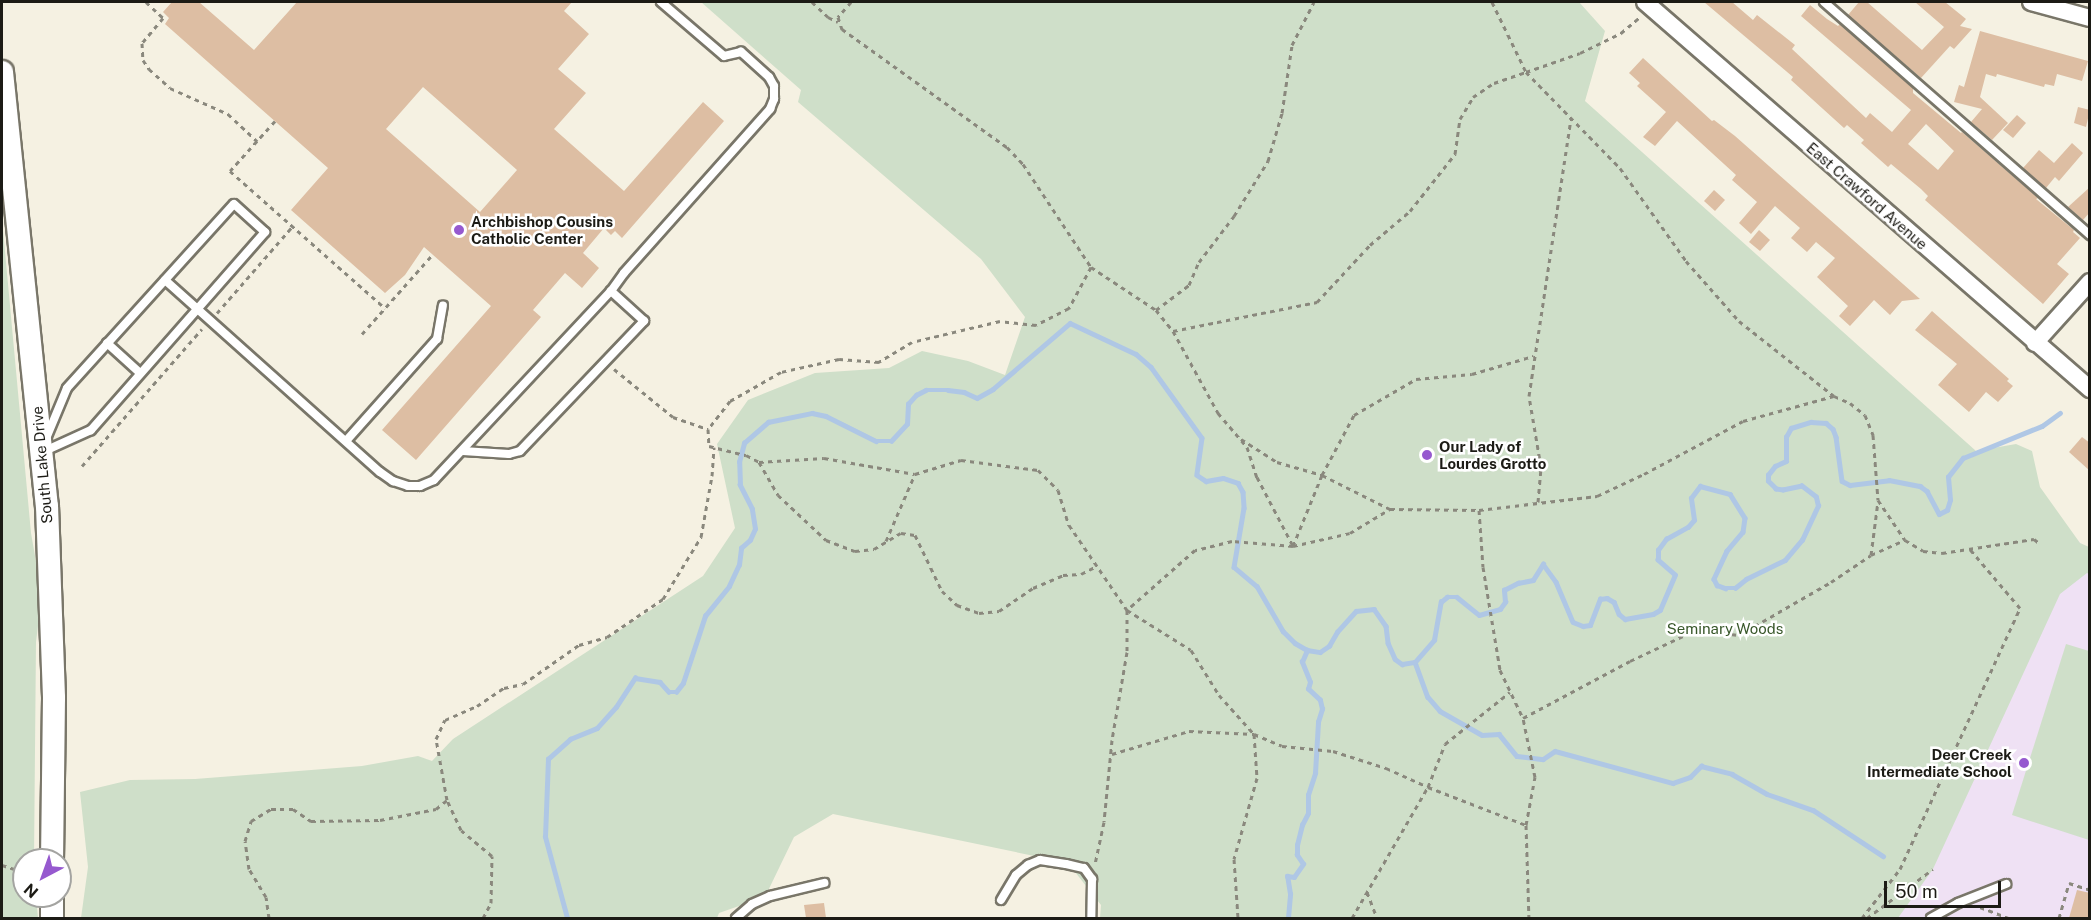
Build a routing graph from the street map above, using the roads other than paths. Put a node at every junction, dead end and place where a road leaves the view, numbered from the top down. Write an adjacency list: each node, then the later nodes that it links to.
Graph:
1 (661, 2): 10 (lane)
2 (1824, 2): 7 (lane)
3 (2031, 2): 5 (street)
4 (1651, 4): 14 (street, East Crawford Avenue)
5 (2090, 18)
6 (2, 72): 19 (street, South Lake Drive)
7 (2090, 235)
8 (165, 280): 12 (lane); 12 (lane); 13 (lane)
9 (2090, 282): 14 (street)
10 (611, 291): 18 (lane); 18 (lane)
11 (443, 306): 17 (lane)
12 (198, 309): 15 (lane); 17 (lane)
13 (107, 343): 15 (lane); 19 (lane)
14 (2035, 343): 16 (street, East Crawford Avenue)
15 (140, 373): 19 (lane)
16 (2090, 389)
17 (346, 441): 18 (lane)
18 (464, 451)
19 (40, 453): 20 (street, South Lake Drive)
20 (52, 848)
21 (824, 883): 24 (lane)
22 (2006, 884): 26 (lane)
23 (1001, 900): 25 (lane)
24 (736, 918)
25 (1091, 918)
26 (1931, 918)

